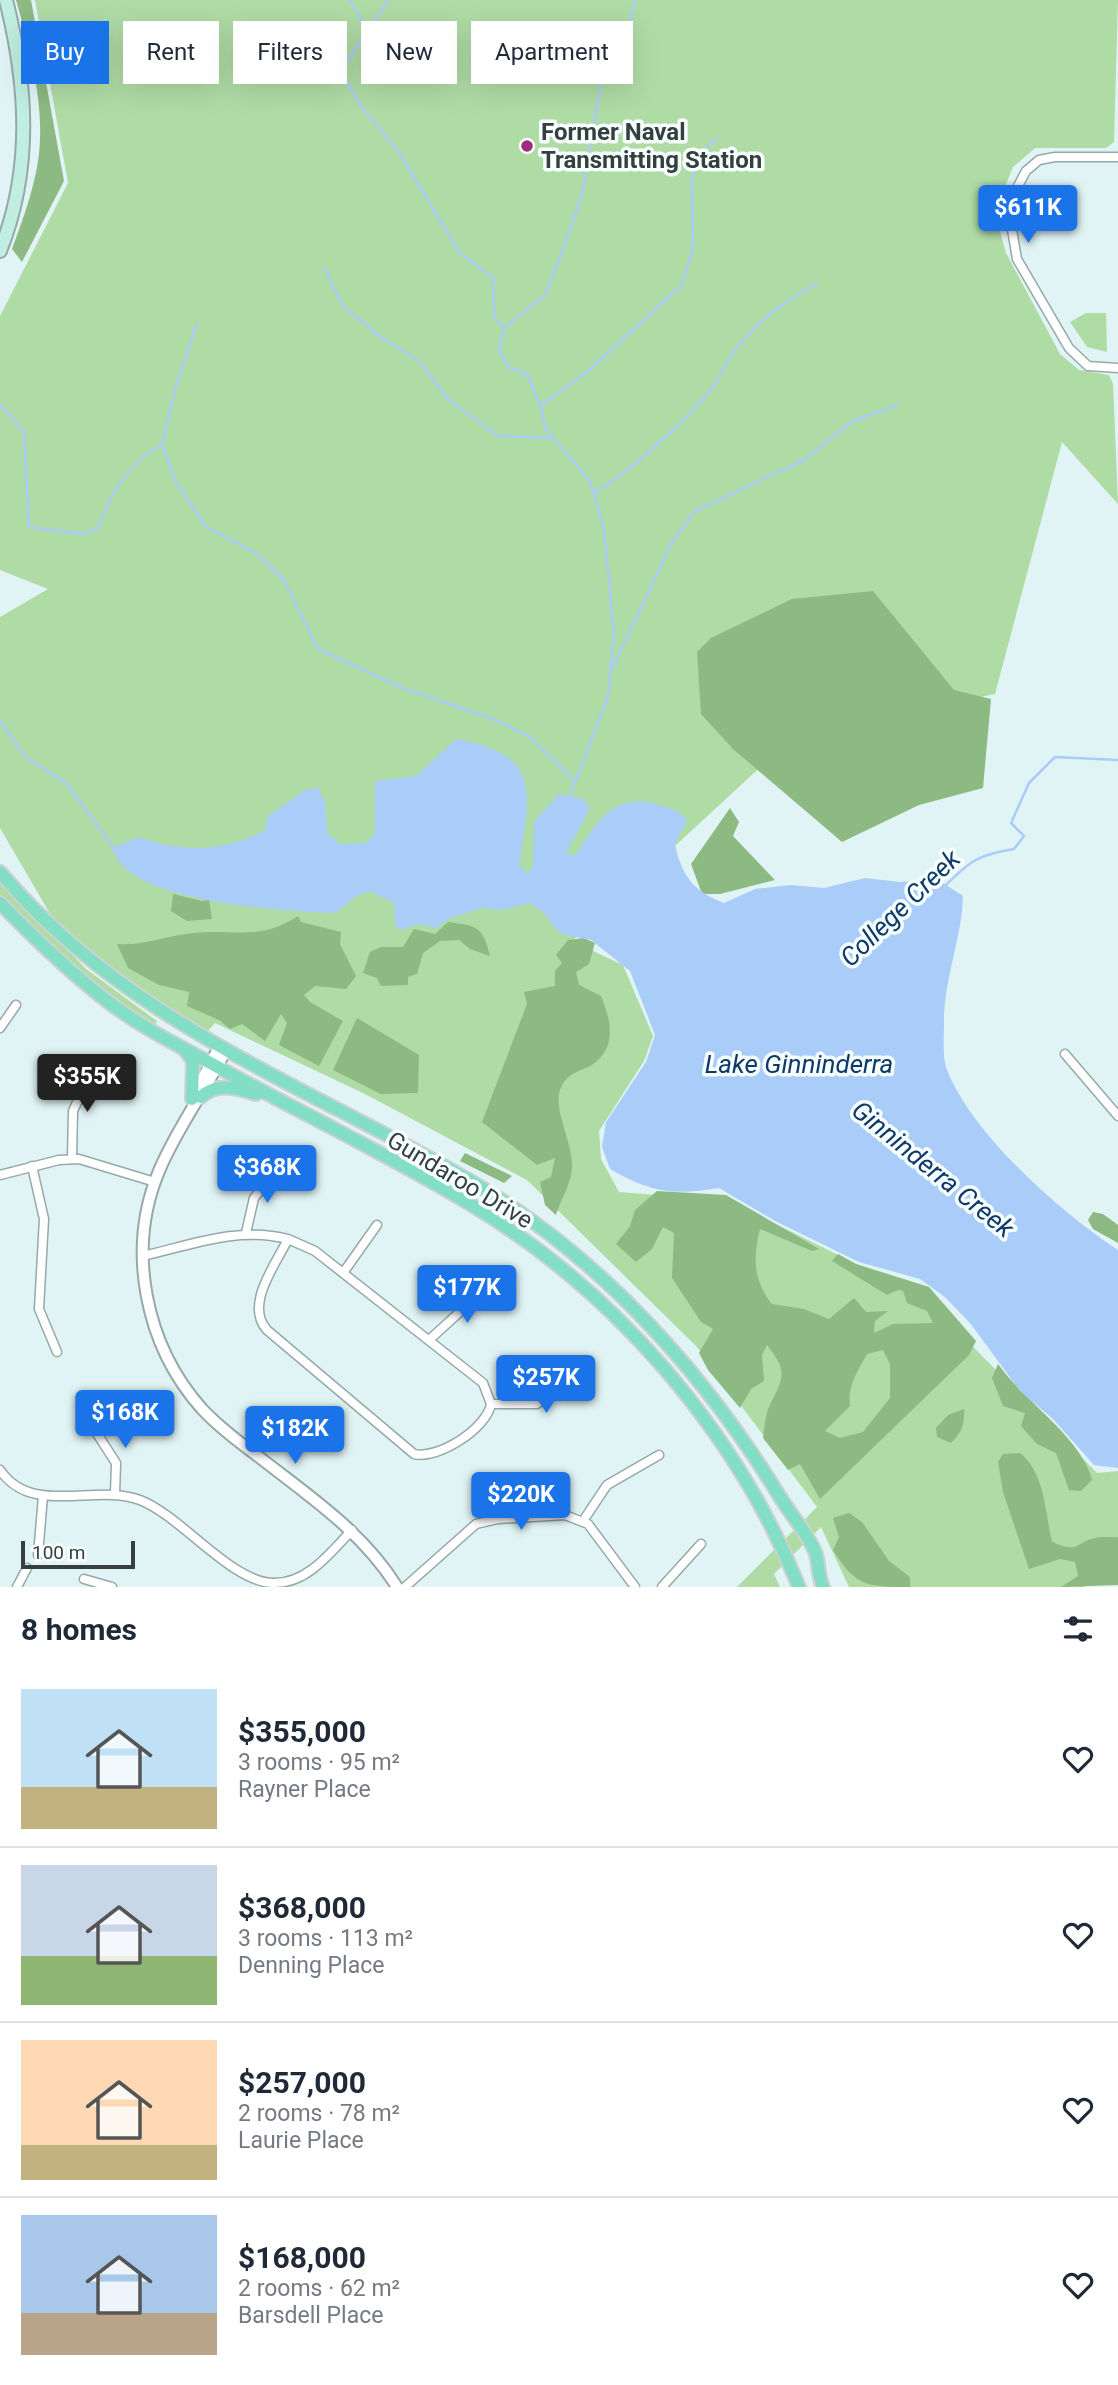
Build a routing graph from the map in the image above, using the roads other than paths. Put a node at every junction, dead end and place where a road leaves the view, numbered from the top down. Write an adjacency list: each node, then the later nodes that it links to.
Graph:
1 (6, 0): 3 (main road)
2 (1118, 157): 4 (street)
3 (0, 251)
4 (1118, 368)
5 (0, 872): 10 (main road, Gundaroo Drive)
6 (0, 902): 9 (main road, Gundaroo Drive)
7 (16, 1005): 8 (street)
8 (0, 1028)
9 (184, 1048): 12 (main road, Gundaroo Drive); 15 (main road)
10 (223, 1048): 12 (street); 40 (main road, Gundaroo Drive)
11 (1065, 1054): 16 (street)
12 (214, 1065): 14 (main road, Gundaroo Drive); 15 (street)
13 (93, 1068): 17 (street)
14 (276, 1100): 15 (main road); 51 (main road, Gundaroo Drive)
15 (194, 1103): 21 (street)
16 (1118, 1116)
17 (72, 1158): 18 (street); 21 (street)
18 (32, 1166): 20 (street); 29 (street)
19 (275, 1171): 23 (street)
20 (0, 1175)
21 (155, 1182): 25 (street)
22 (377, 1225): 26 (street)
23 (246, 1233): 24 (street); 25 (street)
24 (288, 1239): 26 (street); 31 (street)
25 (143, 1256): 38 (street)
26 (344, 1273): 28 (street)
27 (485, 1289): 28 (street)
28 (429, 1340): 31 (street)
29 (57, 1352)
30 (580, 1368): 31 (street)
31 (491, 1404)
32 (88, 1418): 35 (street)
33 (659, 1455): 37 (street)
34 (0, 1470): 36 (street)
35 (115, 1494): 36 (street); 44 (street)
36 (43, 1496): 41 (street)
37 (583, 1521): 48 (street); 49 (street)
38 (352, 1530): 44 (street); 47 (street)
39 (701, 1544): 50 (street)
40 (816, 1554): 52 (main road, Gundaroo Drive); 53 (main road)
41 (38, 1555)
42 (27, 1568): 45 (street)
43 (84, 1579): 46 (street)
44 (284, 1585)
45 (17, 1587)
46 (112, 1587)
47 (397, 1587)
48 (405, 1587)
49 (635, 1587)
50 (662, 1587)
51 (799, 1587)
52 (822, 1587)
53 (831, 1587)

